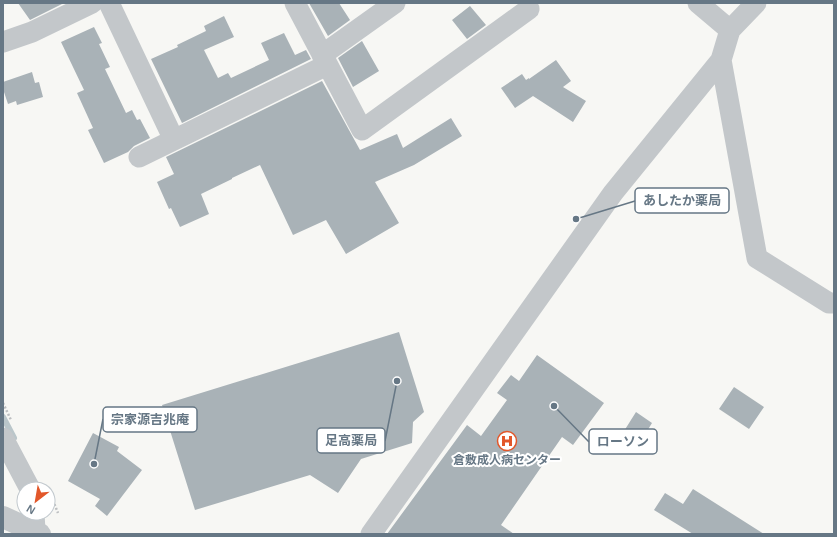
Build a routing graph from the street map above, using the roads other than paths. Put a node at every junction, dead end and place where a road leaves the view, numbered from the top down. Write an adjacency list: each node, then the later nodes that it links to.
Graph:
1 (92, 3): 9 (street)
2 (109, 3): 12 (street)
3 (295, 3): 10 (street)
4 (395, 3): 10 (street)
5 (698, 3): 8 (street)
6 (756, 3): 8 (street)
7 (529, 9): 10 (street)
8 (730, 30): 11 (street)
9 (3, 42)
10 (324, 60): 12 (street)
11 (721, 60): 14 (street); 19 (street)
12 (174, 140): 13 (street)
13 (139, 157)
14 (834, 303)
15 (3, 438): 16 (street)
16 (26, 481)
17 (3, 517): 18 (street)
18 (36, 526)
19 (371, 534)

